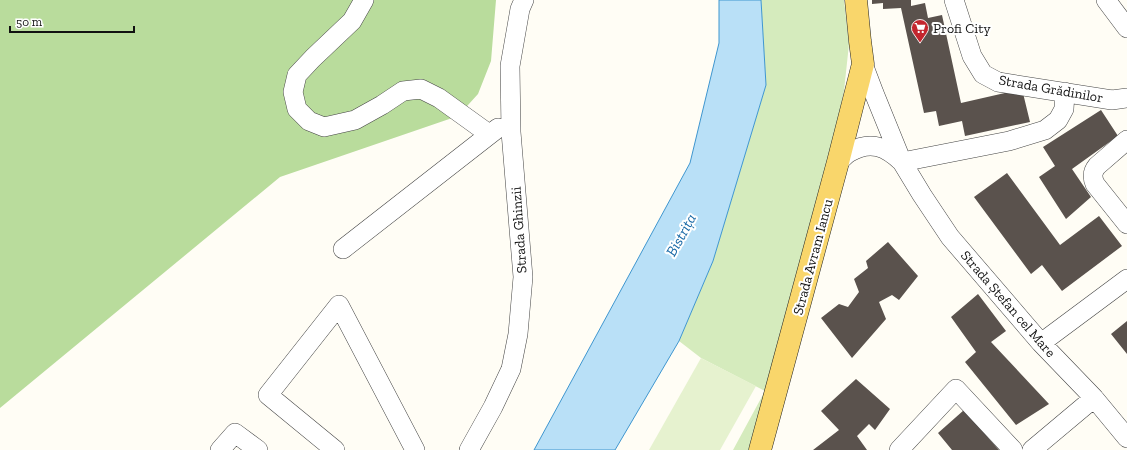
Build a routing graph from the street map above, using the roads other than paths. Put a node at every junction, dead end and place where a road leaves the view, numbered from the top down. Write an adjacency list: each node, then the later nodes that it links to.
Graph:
1 (364, 0): 11 (street)
2 (524, 0): 10 (street, Strada Ghinzii)
3 (856, 0): 7 (main road, Strada Ștefan cel Mare)
4 (954, 0): 8 (street, Strada Grădinilor)
5 (1115, 3): 6 (street)
6 (1127, 28)
7 (864, 64): 13 (main road, Strada Avram Iancu); 14 (street, Strada Ștefan cel Mare)
8 (1065, 92): 9 (street, Strada Grădinilor); 14 (street)
9 (1127, 98)
10 (511, 118): 11 (street); 25 (street, Strada Ghinzii)
11 (490, 134): 16 (street)
12 (1127, 140): 15 (street)
13 (838, 162): 14 (street, Strada Ștefan cel Mare); 26 (main road, Strada Avram Iancu)
14 (902, 162): 18 (street, Strada Ștefan cel Mare)
15 (1127, 224)
16 (343, 249)
17 (1127, 279): 18 (street)
18 (1041, 343): 19 (street, Strada Ștefan cel Mare)
19 (1094, 398): 20 (street, Strada Ștefan cel Mare); 29 (street)
20 (1127, 438)
21 (220, 450): 22 (street)
22 (258, 450)
23 (335, 450): 24 (street)
24 (415, 450)
25 (469, 450)
26 (760, 450)
27 (899, 450): 28 (street)
28 (1013, 450)
29 (1032, 450)

